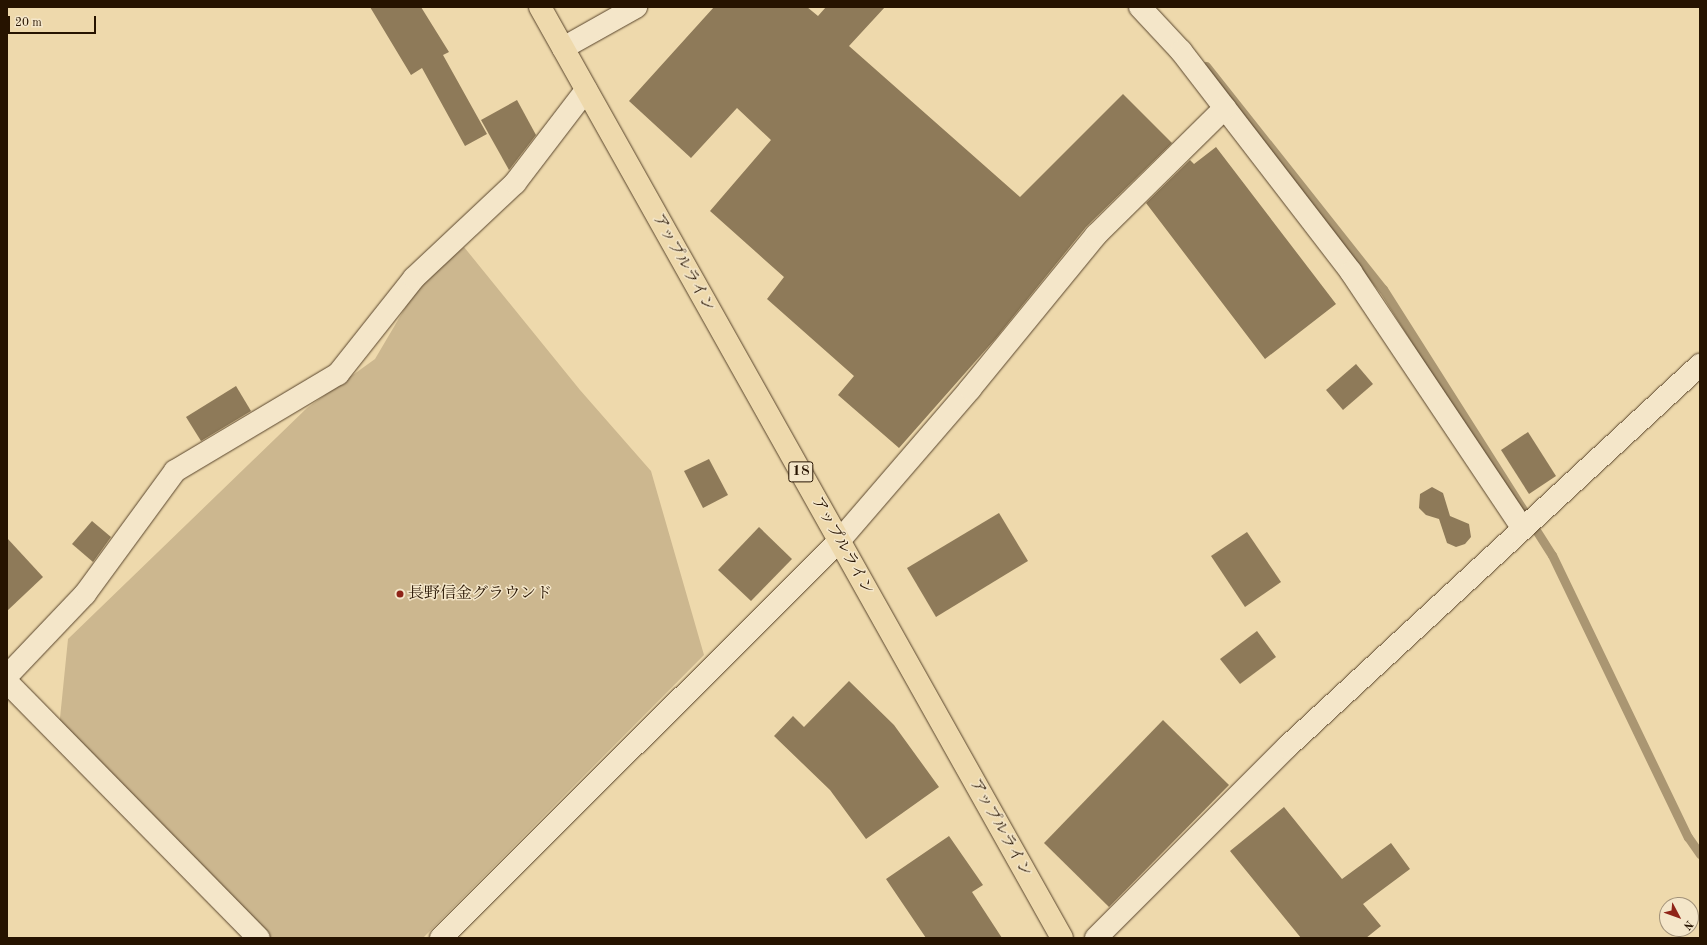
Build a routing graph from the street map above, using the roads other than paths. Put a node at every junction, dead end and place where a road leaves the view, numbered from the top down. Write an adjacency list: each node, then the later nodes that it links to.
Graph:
1 (540, 7): 4 (highway, アップルライン / 18)
2 (636, 7): 4 (street)
3 (1140, 7): 6 (street)
4 (563, 48): 5 (highway, アップルライン / 18)
5 (586, 90): 9 (highway, アップルライン / 18); 10 (street)
6 (1225, 108): 8 (street); 9 (street)
7 (1700, 365): 8 (street)
8 (1522, 527): 15 (street)
9 (840, 541): 13 (street); 14 (highway, アップルライン / 18)
10 (7, 676)
11 (7, 682): 12 (street)
12 (259, 938)
13 (441, 938)
14 (1062, 938)
15 (1096, 938)

